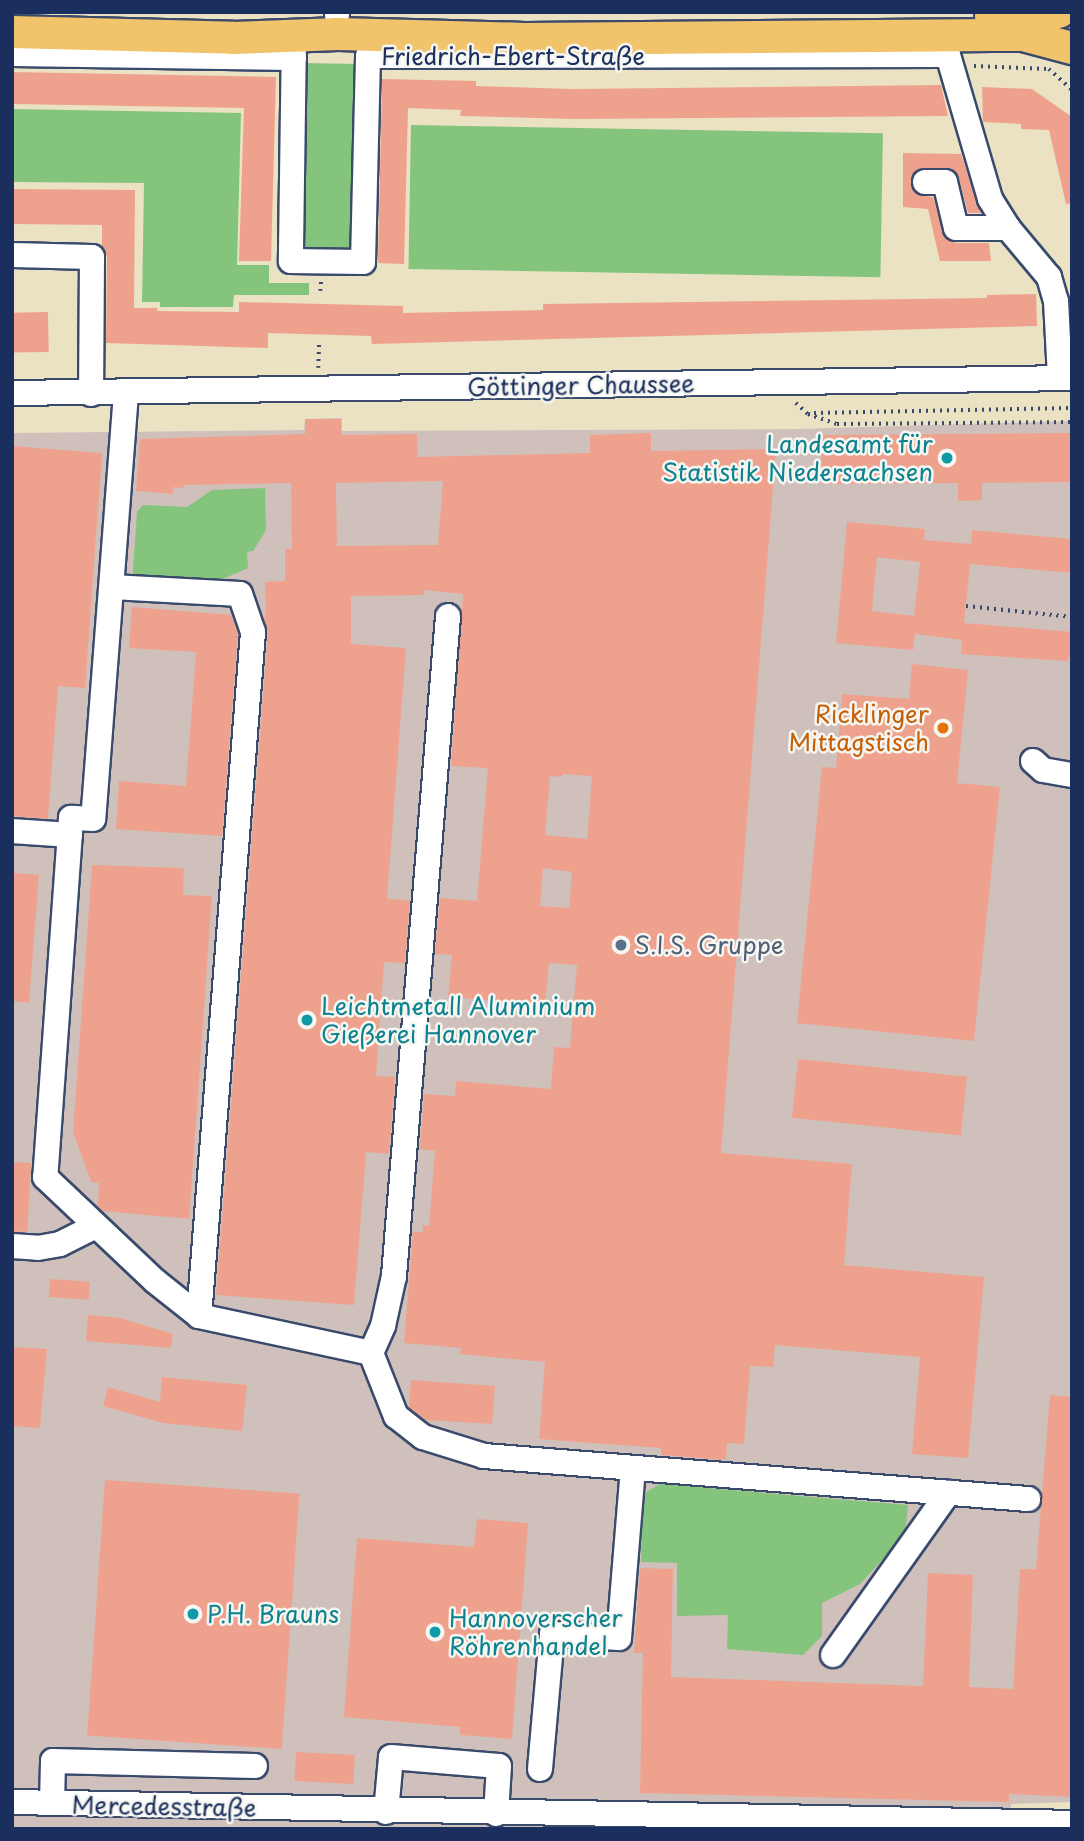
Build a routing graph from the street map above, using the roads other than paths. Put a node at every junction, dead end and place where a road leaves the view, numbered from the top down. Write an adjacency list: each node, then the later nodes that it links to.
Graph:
1 (65, 12): 3 (main road, Friedrich-Ebert-Straße)
2 (1059, 12): 4 (main road, Friedrich-Ebert-Straße)
3 (337, 14): 4 (main road, Friedrich-Ebert-Straße)
4 (962, 37): 6 (main road, Friedrich-Ebert-Straße); 6 (street, Friedrich-Ebert-Straße); 7 (main road, Friedrich-Ebert-Straße); 9 (street)
5 (21, 43): 6 (main road, Friedrich-Ebert-Straße)
6 (294, 46)
7 (1072, 48)
8 (925, 182): 9 (street)
9 (1008, 228): 11 (street)
10 (12, 255): 14 (street)
11 (1066, 378): 13 (street, Göttinger Chaussee)
12 (12, 393): 14 (street, Göttinger Chaussee)
13 (126, 393): 14 (street, Göttinger Chaussee); 15 (street)
14 (91, 394)
15 (112, 587): 20 (street); 23 (street)
16 (448, 616): 24 (street)
17 (1033, 761): 18 (street)
18 (1072, 775)
19 (12, 831): 20 (street)
20 (70, 835): 21 (street)
21 (96, 1226): 22 (street); 23 (street)
22 (12, 1246)
23 (199, 1316): 24 (street)
24 (371, 1353): 25 (street)
25 (633, 1469): 26 (street); 30 (street)
26 (948, 1493): 27 (street); 28 (street)
27 (1028, 1499)
28 (833, 1655)
29 (255, 1766): 32 (street)
30 (540, 1769)
31 (12, 1802): 32 (street, Mercedesstraße)
32 (52, 1803): 34 (street, Mercedesstraße)
33 (496, 1814): 34 (street, Mercedesstraße); 34 (street); 36 (street, Mercedesstraße)
34 (396, 1817)
35 (1072, 1822): 38 (street, Mercedesstraße)
36 (671, 1823): 37 (street, Mercedesstraße)
37 (760, 1823): 38 (street, Mercedesstraße)
38 (917, 1824)

